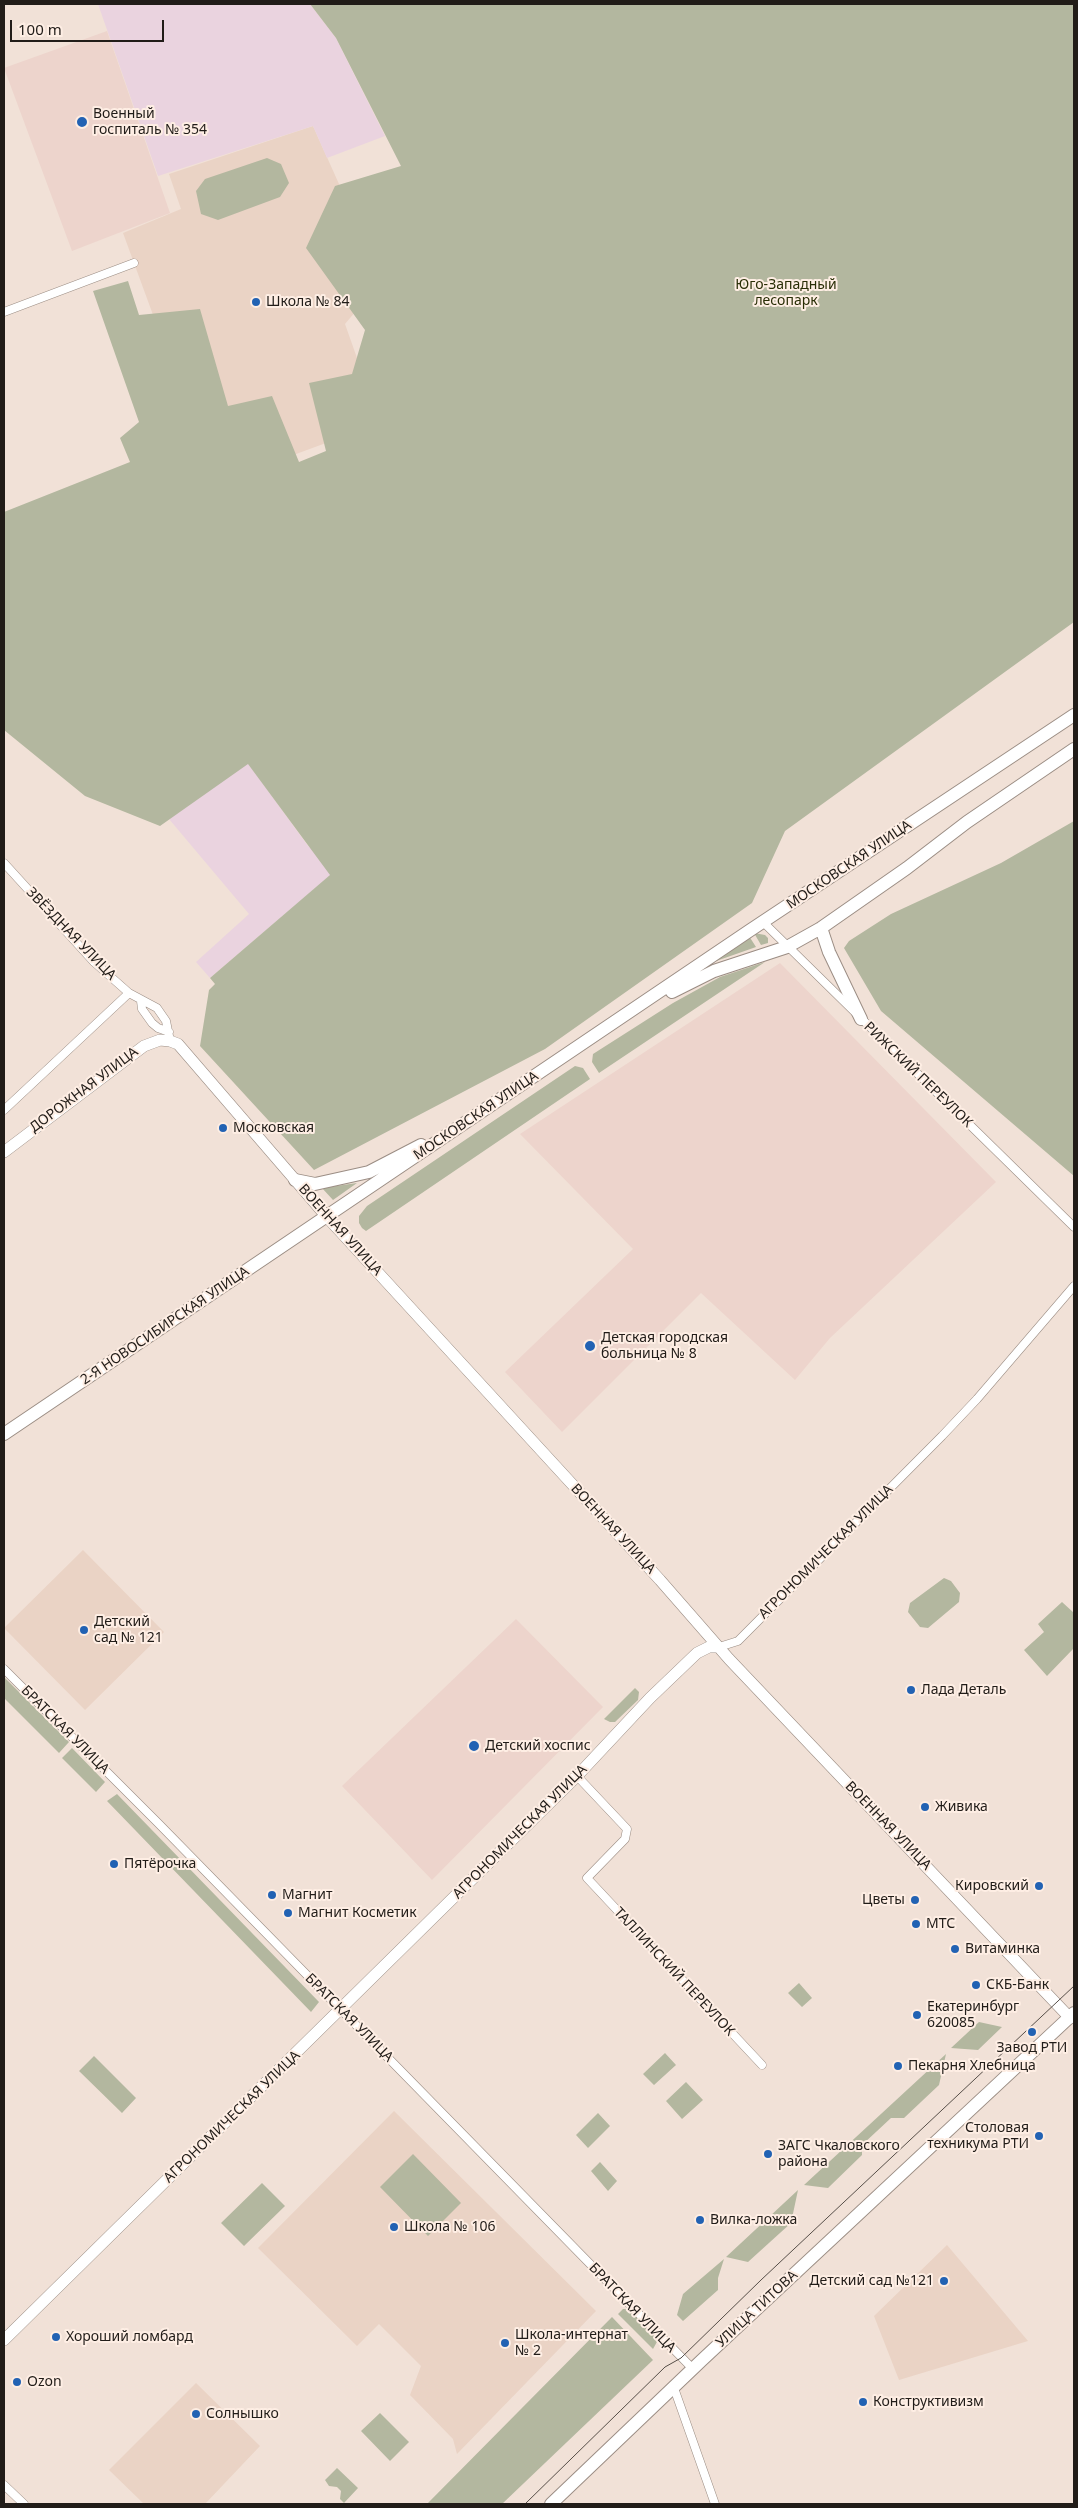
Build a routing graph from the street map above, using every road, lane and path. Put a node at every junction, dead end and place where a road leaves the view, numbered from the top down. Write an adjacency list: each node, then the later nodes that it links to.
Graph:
1 (134, 264): 2 (street)
2 (4, 312)
3 (1074, 715): 6 (main road, МОСКОВСКАЯ УЛИЦА)
4 (1074, 749): 7 (main road, МОСКОВСКАЯ УЛИЦА)
5 (4, 863): 9 (street, ЗВЁЗДНАЯ УЛИЦА)
6 (762, 922): 8 (street, РИЖСКИЙ ПЕРЕУЛОК); 12 (main road, МОСКОВСКАЯ УЛИЦА)
7 (821, 928): 8 (main road, МОСКОВСКАЯ УЛИЦА); 13 (main road)
8 (787, 947): 12 (main road, МОСКОВСКАЯ УЛИЦА); 13 (street, РИЖСКИЙ ПЕРЕУЛОК)
9 (129, 993): 10 (street, ЗВЁЗДНАЯ УЛИЦА); 15 (street)
10 (141, 1001): 11 (street, ЗВЁЗДНАЯ УЛИЦА); 14 (street, ВОЕННАЯ УЛИЦА)
11 (157, 1008): 14 (street, ВОЕННАЯ УЛИЦА)
12 (625, 1016): 16 (main road, МОСКОВСКАЯ УЛИЦА)
13 (861, 1019): 20 (street, РИЖСКИЙ ПЕРЕУЛОК)
14 (170, 1036): 17 (street, ДОРОЖНАЯ УЛИЦА); 18 (street, ВОЕННАЯ УЛИЦА)
15 (4, 1110)
16 (438, 1142): 18 (main road); 19 (main road, МОСКОВСКАЯ УЛИЦА)
17 (4, 1152)
18 (295, 1180): 19 (street, ВОЕННАЯ УЛИЦА)
19 (327, 1216): 22 (main road, 2-Я НОВОСИБИРСКАЯ УЛИЦА); 23 (street, ВОЕННАЯ УЛИЦА)
20 (1074, 1227)
21 (1074, 1286): 23 (street, АГРОНОМИЧЕСКАЯ УЛИЦА)
22 (4, 1434)
23 (719, 1647): 25 (street, АГРОНОМИЧЕСКАЯ УЛИЦА); 27 (street, ВОЕННАЯ УЛИЦА)
24 (4, 1669): 26 (street, БРАТСКАЯ УЛИЦА)
25 (577, 1776): 26 (street, АГРОНОМИЧЕСКАЯ УЛИЦА); 28 (street, ТАЛЛИНСКИЙ ПЕРЕУЛОК)
26 (340, 2010): 29 (street, АГРОНОМИЧЕСКАЯ УЛИЦА); 30 (street, БРАТСКАЯ УЛИЦА)
27 (1073, 2018): 30 (main road, УЛИЦА ТИТОВА)
28 (762, 2065)
29 (4, 2340)
30 (693, 2370): 31 (main road, УЛИЦА ТИТОВА)
31 (674, 2388): 34 (main road, УЛИЦА ТИТОВА); 35 (street)
32 (4, 2485): 33 (street)
33 (24, 2504)
34 (551, 2504)
35 (715, 2504)

